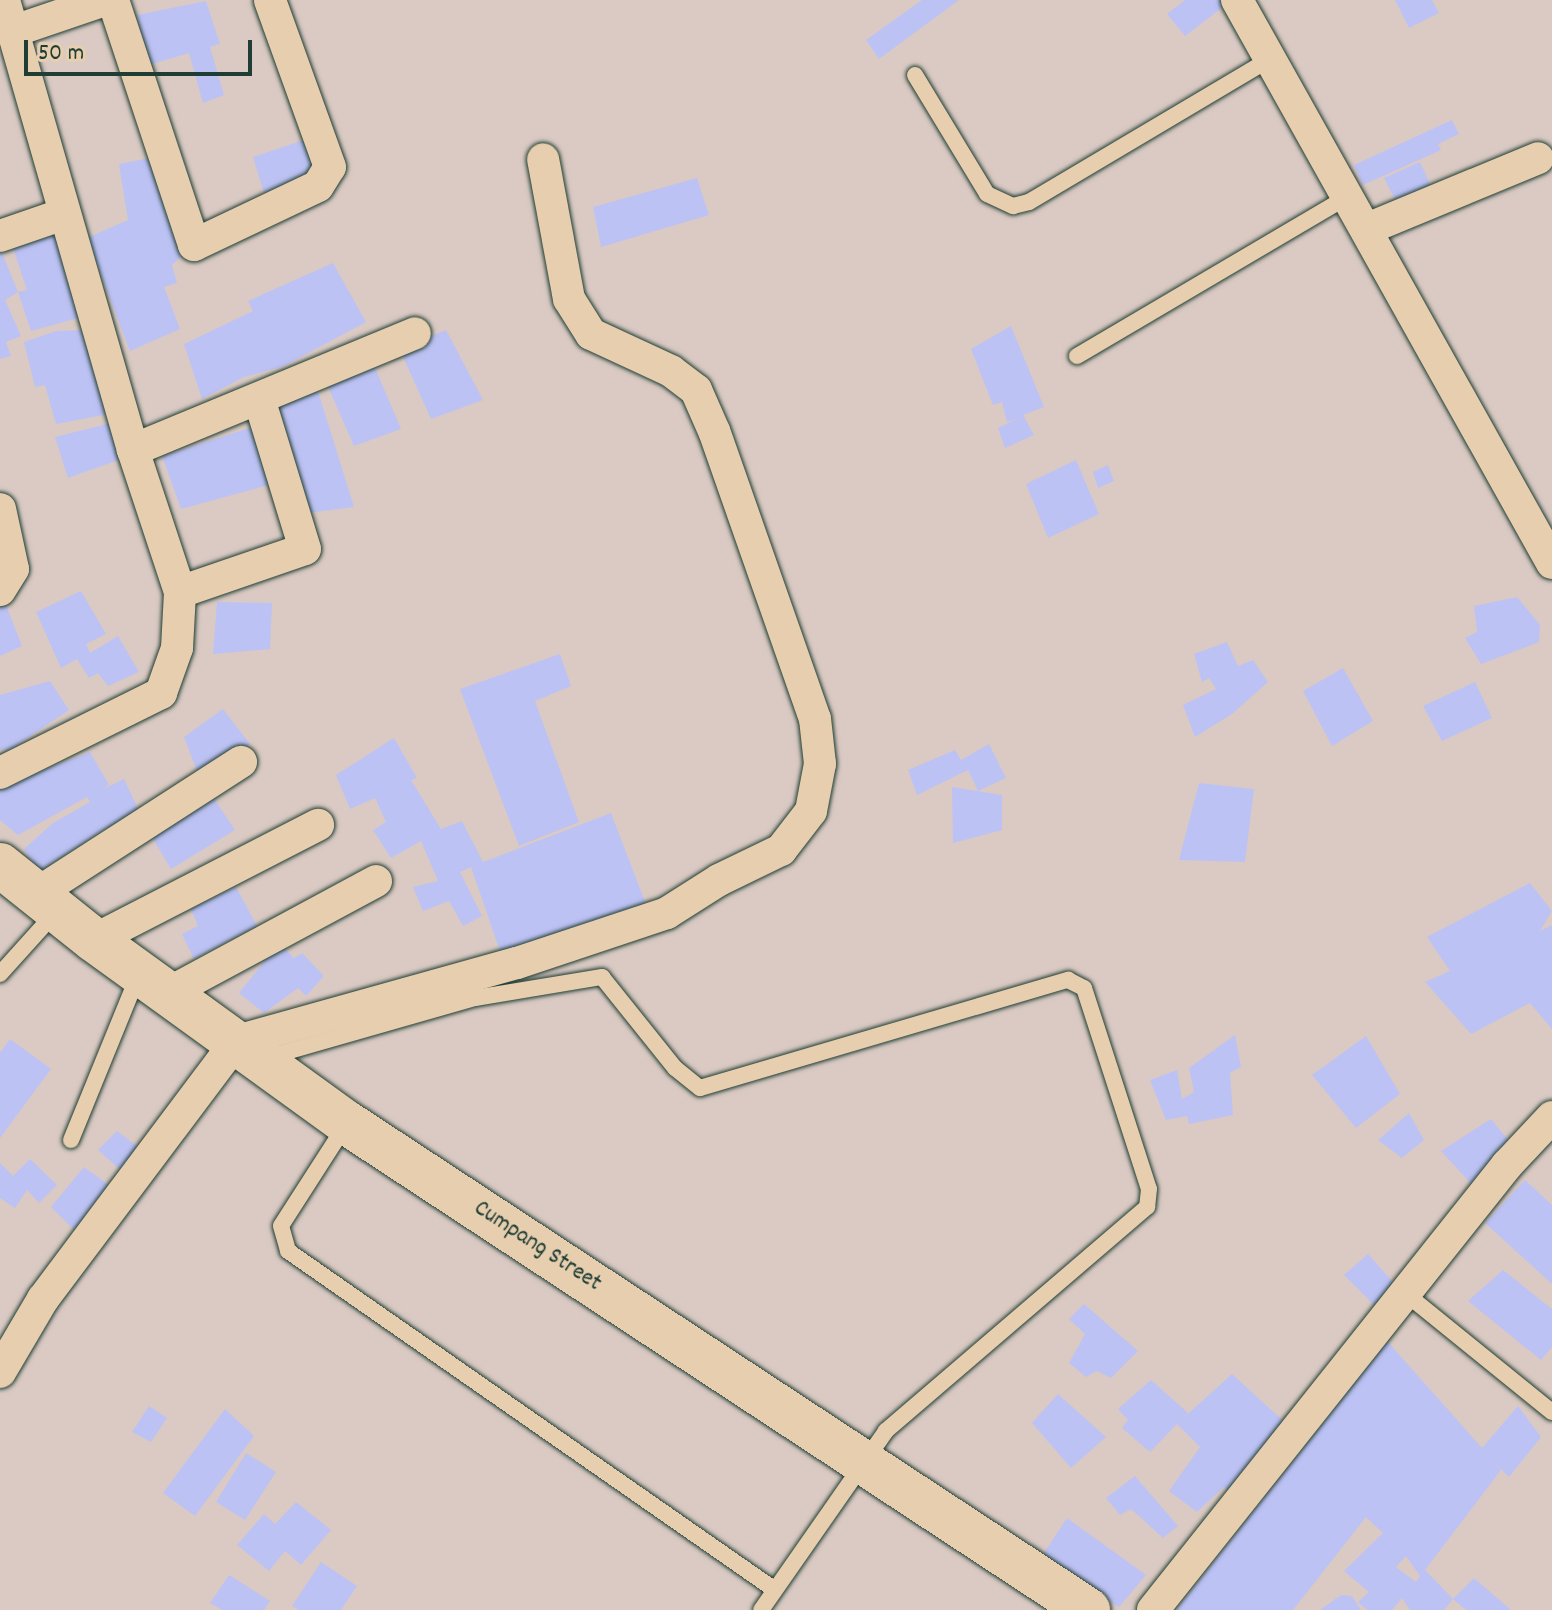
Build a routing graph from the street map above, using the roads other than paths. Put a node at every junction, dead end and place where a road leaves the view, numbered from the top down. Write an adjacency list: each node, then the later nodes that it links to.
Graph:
1 (4, 0): 6 (street)
2 (105, 0): 6 (street)
3 (113, 0): 4 (street)
4 (270, 0)
5 (1237, 0): 7 (street)
6 (14, 31): 12 (street)
7 (1270, 59): 8 (lane); 11 (street)
8 (915, 75)
9 (1538, 158): 13 (street)
10 (543, 159): 32 (street)
11 (1347, 197): 13 (street); 16 (lane)
12 (64, 214): 14 (street); 18 (street)
13 (1367, 229): 20 (street)
14 (0, 236)
15 (415, 333): 17 (street)
16 (1077, 356)
17 (259, 399): 18 (street); 22 (street)
18 (133, 450): 22 (street)
19 (0, 509): 21 (street)
20 (1552, 563)
21 (0, 590)
22 (180, 592): 24 (street)
23 (241, 762): 28 (street)
24 (0, 773)
25 (318, 825): 29 (street)
26 (0, 865): 28 (street, Cumpang Street)
27 (376, 881): 31 (street)
28 (47, 902): 29 (street, Cumpang Street); 30 (lane)
29 (94, 940): 31 (street, Cumpang Street)
30 (0, 974)
31 (155, 982): 32 (street, Cumpang Street); 35 (lane)
32 (249, 1050): 34 (street, Cumpang Street); 37 (street); 39 (lane)
33 (1552, 1117): 36 (street)
34 (347, 1123): 39 (street, Cumpang Street); 40 (lane)
35 (71, 1140)
36 (1405, 1293): 38 (lane); 43 (street)
37 (0, 1372)
38 (1552, 1412)
39 (866, 1462): 40 (lane); 41 (street, Cumpang Street)
40 (775, 1590): 42 (lane)
41 (1073, 1605)
42 (761, 1610)
43 (1153, 1610)

